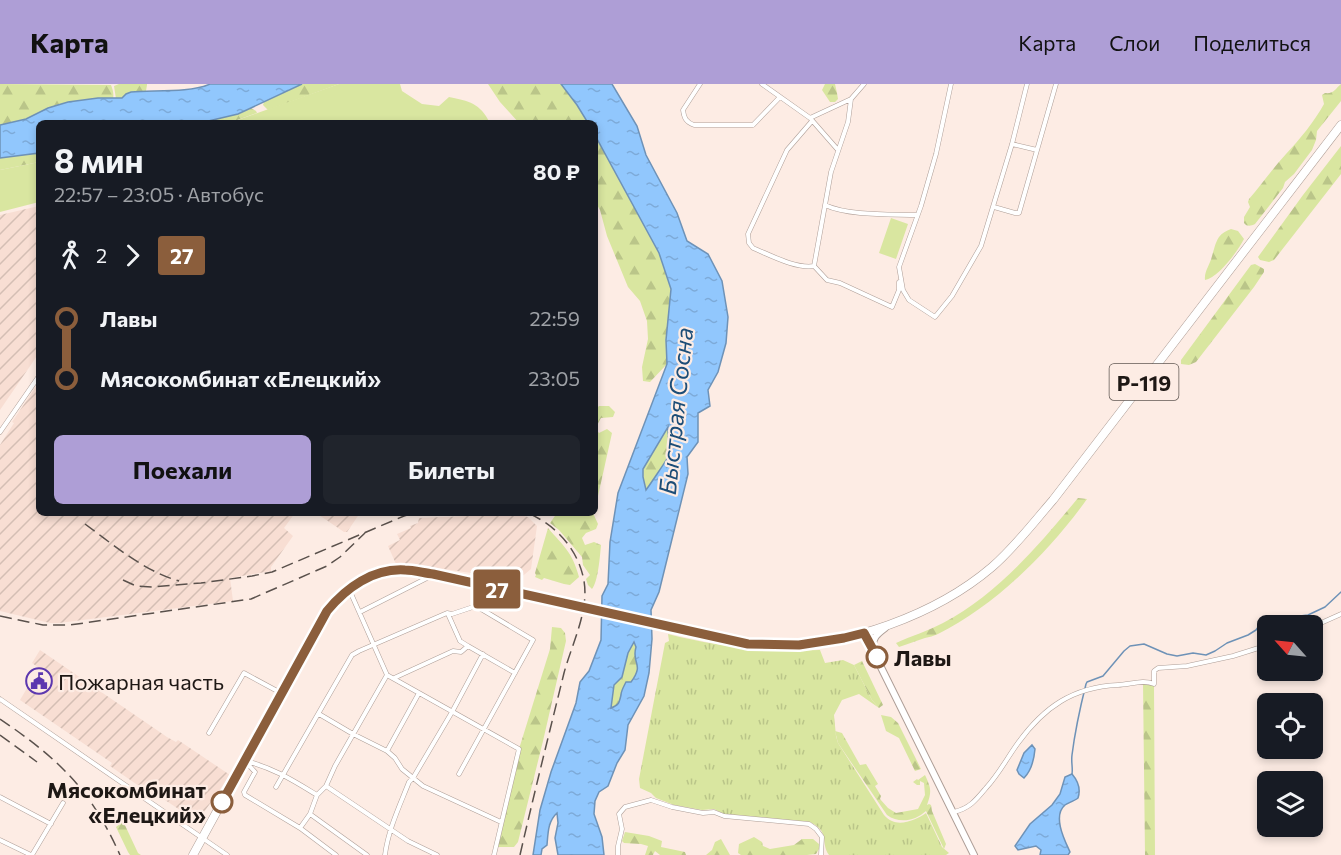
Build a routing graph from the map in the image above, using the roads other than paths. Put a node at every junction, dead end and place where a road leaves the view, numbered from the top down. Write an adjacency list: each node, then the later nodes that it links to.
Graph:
1 (700, 84): 7 (street)
2 (762, 84): 7 (street)
3 (864, 84): 8 (street)
4 (951, 84): 16 (street)
5 (1027, 84): 11 (street)
6 (1056, 84): 13 (street)
7 (780, 97): 9 (street)
8 (850, 99): 9 (street); 12 (street)
9 (811, 119): 12 (street); 17 (street)
10 (1341, 125): 27 (highway, Р-119)
11 (1012, 144): 13 (street); 15 (street)
12 (838, 150): 14 (street)
13 (1037, 150): 15 (street)
14 (825, 205): 16 (street); 17 (street)
15 (994, 207): 18 (street)
16 (917, 215): 18 (street)
17 (814, 266): 18 (street)
18 (900, 272)
19 (36, 380): 20 (street)
20 (0, 432)
21 (433, 574): 22 (highway, Р-119); 23 (street); 29 (highway, Р-119, bridge)
22 (349, 589): 23 (street); 38 (highway, Р-119)
23 (360, 612): 30 (street)
24 (448, 614): 30 (street); 31 (street); 35 (street)
25 (1341, 614): 26 (street)
26 (1323, 622)
27 (890, 624): 28 (highway, Р-119); 33 (main road)
28 (864, 633): 29 (highway, Р-119); 33 (main road)
29 (850, 637): 33 (main road)
30 (374, 645): 36 (street); 42 (street)
31 (468, 646): 34 (street); 37 (street)
32 (1257, 648): 56 (street)
33 (873, 649): 56 (main road)
34 (483, 654): 35 (street); 41 (street)
35 (515, 673): 43 (street)
36 (387, 675): 37 (street); 45 (street)
37 (393, 678): 39 (street)
38 (282, 693): 44 (street); 47 (highway, Р-119)
39 (419, 693): 41 (street); 46 (street)
40 (0, 699): 62 (street)
41 (452, 712): 43 (street); 50 (street)
42 (319, 714): 45 (street); 49 (street)
43 (484, 730): 48 (street); 58 (street)
44 (210, 733)
45 (353, 734): 46 (street); 51 (street)
46 (387, 751): 50 (street)
47 (245, 761): 49 (street); 60 (street); 62 (highway, Р-119)
48 (459, 774)
49 (284, 775): 52 (street); 53 (street)
50 (413, 778): 58 (street); 61 (street)
51 (326, 786): 53 (street); 61 (street)
52 (276, 787)
53 (317, 795): 57 (street)
54 (0, 796): 59 (street)
55 (63, 803): 59 (street)
56 (954, 812): 74 (main road)
57 (310, 814): 60 (street); 68 (street)
58 (501, 822): 71 (street)
59 (51, 824): 64 (street)
60 (300, 828): 67 (street)
61 (391, 830): 69 (street); 70 (street)
62 (202, 839): 65 (highway, Р-119); 66 (street)
63 (0, 840): 64 (street)
64 (32, 855)
65 (193, 855)
66 (227, 855)
67 (336, 855)
68 (367, 855)
69 (385, 855)
70 (437, 855)
71 (494, 855)
72 (618, 855): 73 (street)
73 (821, 855)
74 (974, 855)

